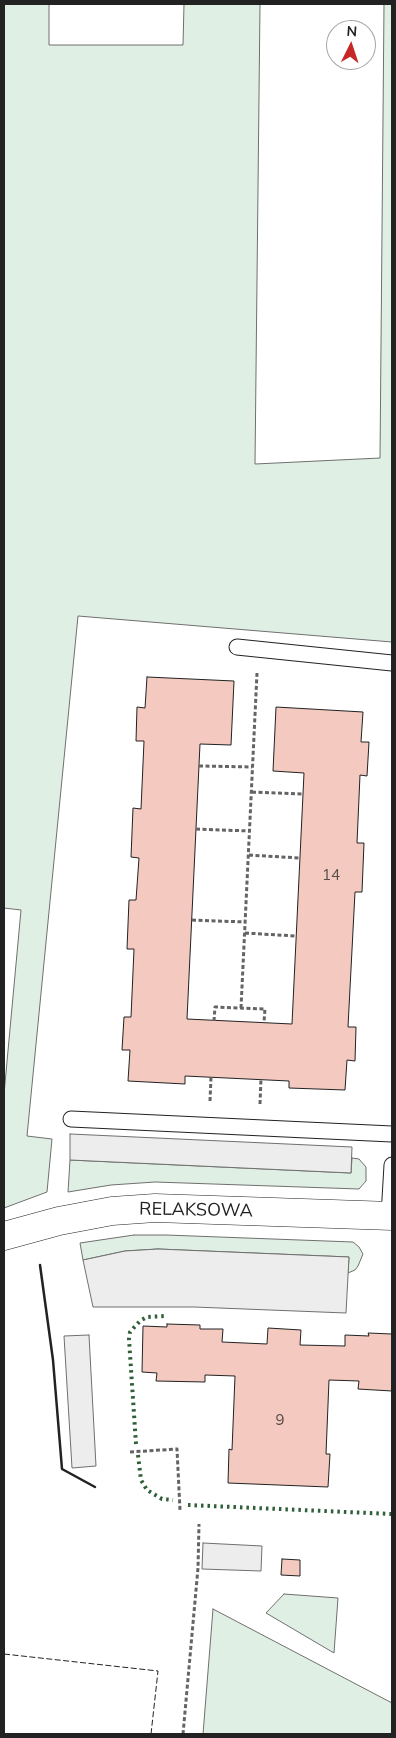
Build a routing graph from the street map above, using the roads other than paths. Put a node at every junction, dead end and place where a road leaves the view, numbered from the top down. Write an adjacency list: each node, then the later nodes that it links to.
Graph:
1 (237, 647): 2 (lane)
2 (392, 663)
3 (71, 1119): 4 (lane)
4 (392, 1134)
5 (392, 1165): 6 (lane)
6 (390, 1216): 7 (street, RELAKSOWA)
7 (4, 1236)

